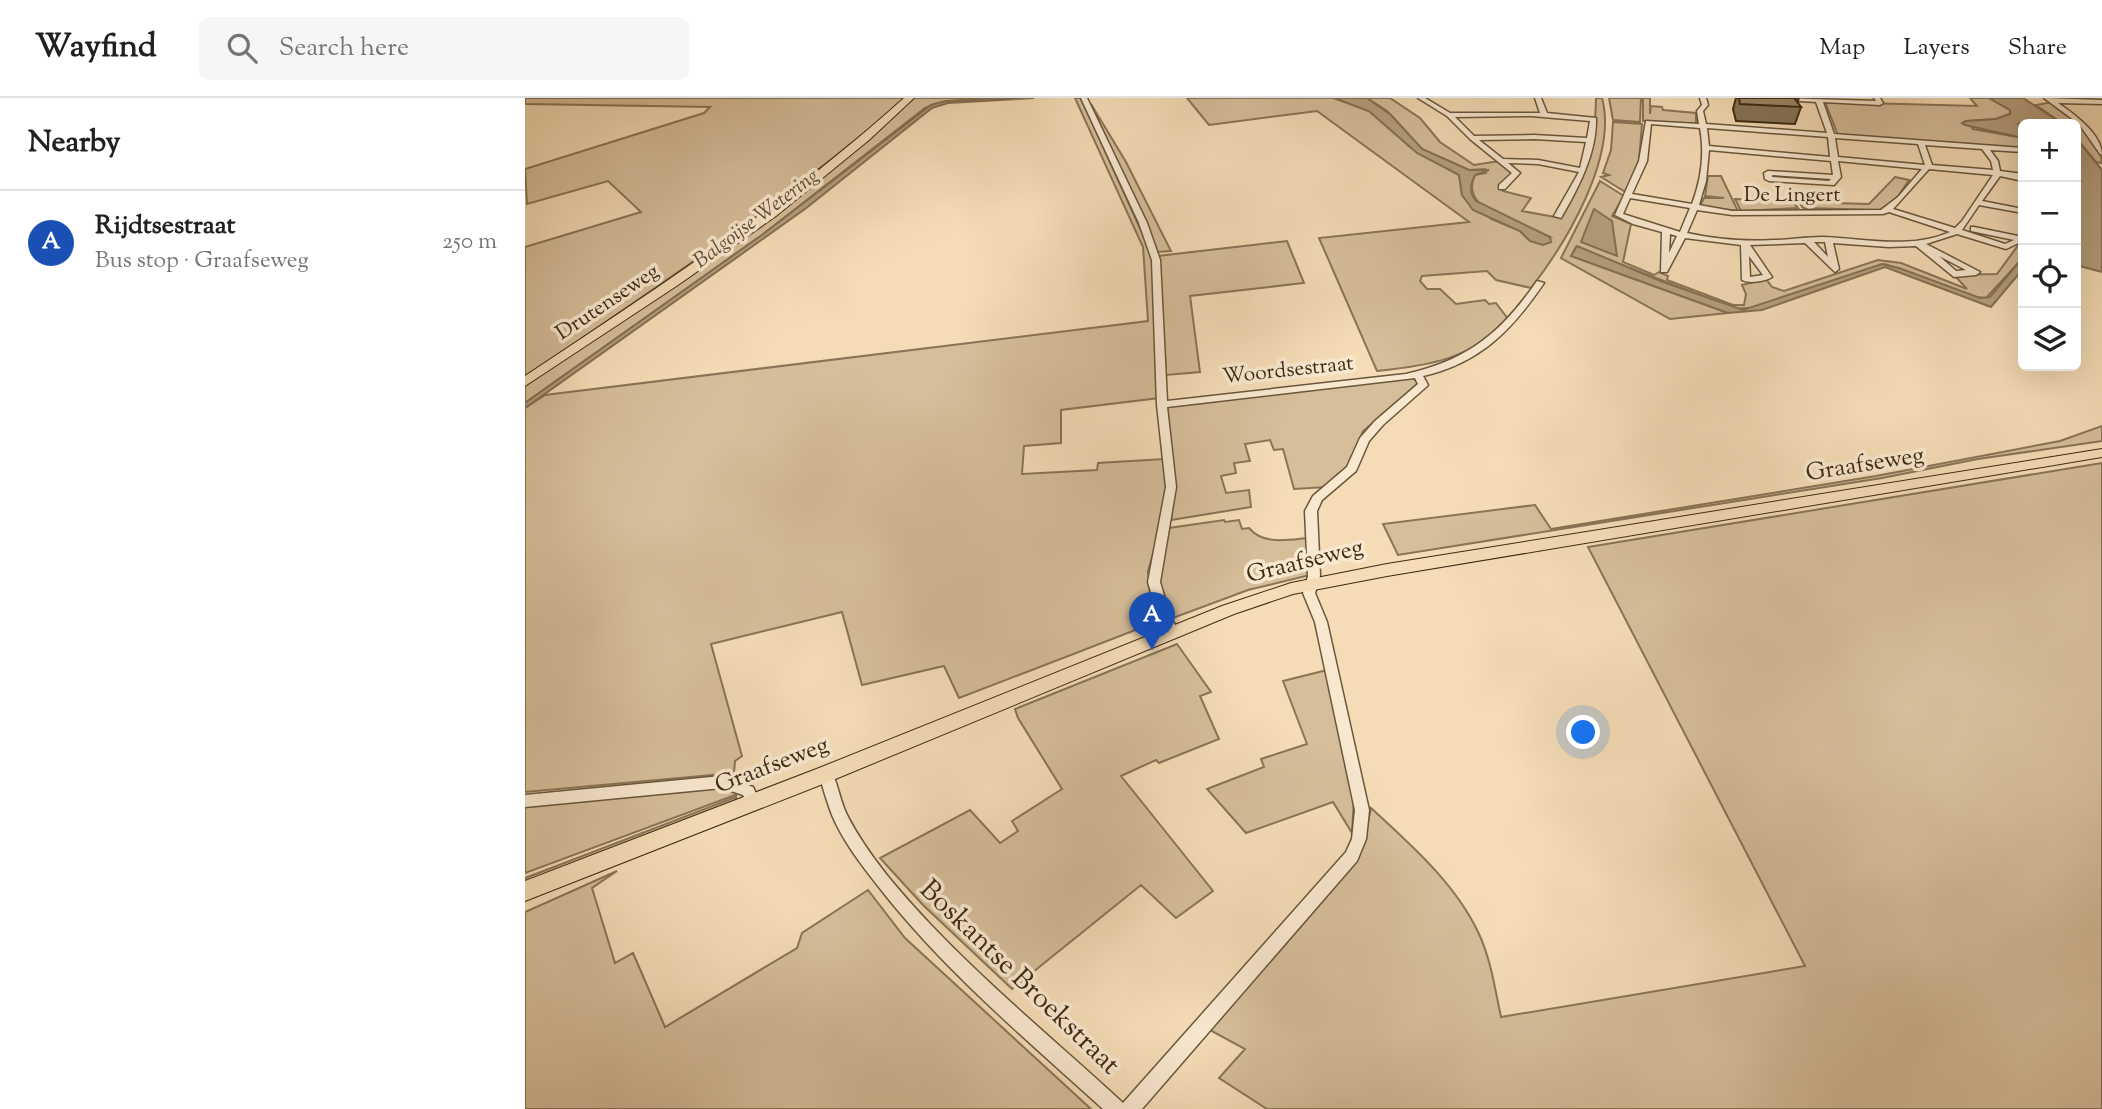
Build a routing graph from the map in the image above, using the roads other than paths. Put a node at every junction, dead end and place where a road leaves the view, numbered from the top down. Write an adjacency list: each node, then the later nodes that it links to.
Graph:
1 (909, 98): 49 (main road, Drutenseweg)
2 (1084, 98): 50 (street)
3 (1421, 98): 12 (street)
4 (1430, 98): 12 (street)
5 (1538, 98): 13 (street)
6 (1703, 98): 15 (street)
7 (1782, 98): 9 (street)
8 (1877, 98): 9 (street)
9 (1818, 99): 16 (street)
10 (2050, 100): 11 (street); 23 (street)
11 (2102, 102)
12 (1436, 106): 14 (street)
13 (1544, 114): 14 (street); 18 (street)
14 (1449, 116): 17 (street)
15 (1705, 126): 16 (street, De Lingert); 21 (street); 34 (street, De Lingert)
16 (1832, 136): 19 (street, De Lingert); 24 (street, De Lingert)
17 (1472, 138): 18 (street); 25 (street)
18 (1591, 140): 28 (street)
19 (1921, 142): 20 (street, De Lingert); 27 (street)
20 (1984, 147): 22 (street, De Lingert); 30 (street)
21 (1706, 148): 24 (street, De Lingert); 36 (street)
22 (2018, 150)
23 (2102, 153)
24 (1835, 158): 27 (street, De Lingert); 32 (street, De Lingert)
25 (1503, 161): 26 (street); 29 (street)
26 (1523, 161): 28 (street); 29 (street)
27 (1929, 165): 30 (street, De Lingert); 38 (street)
28 (1583, 171): 39 (street)
29 (1516, 173): 33 (street)
30 (1998, 173): 31 (street, De Lingert); 35 (street)
31 (2018, 176)
32 (1834, 180): 32 (street, De Lingert)
33 (1502, 187)
34 (1630, 196): 36 (street, De Lingert); 41 (street, De Lingert)
35 (1979, 199): 37 (street); 40 (street)
36 (1695, 208): 38 (street, De Lingert); 42 (street)
37 (2018, 208)
38 (1889, 210): 40 (street, De Lingert)
39 (1558, 216)
40 (1957, 230): 45 (street, De Lingert); 46 (street, De Lingert)
41 (1666, 231): 42 (street, De Lingert); 42 (street)
42 (1682, 235): 44 (street, De Lingert)
43 (1828, 240): 44 (street, De Lingert); 44 (street, De Lingert); 46 (street, De Lingert)
44 (1808, 241)
45 (2018, 242)
46 (1917, 243): 46 (street, De Lingert)
47 (1540, 283): 48 (street, Woordsestraat)
48 (1418, 375): 50 (street, Woordsestraat); 52 (street)
49 (525, 382)
50 (1163, 405): 53 (street)
51 (2102, 453): 52 (main road, Graafseweg)
52 (1312, 584): 53 (main road, Graafseweg); 61 (street)
53 (1173, 632): 54 (main road, Graafseweg)
54 (826, 774): 56 (main road, Graafseweg); 60 (street, Boskantse Broekstraat)
55 (525, 801): 56 (street)
56 (753, 802): 57 (main road, Graafseweg)
57 (562, 876): 58 (main road, Graafseweg); 59 (main road, Graafseweg)
58 (525, 891)
59 (525, 898)
60 (1117, 1109)
61 (1130, 1109)

